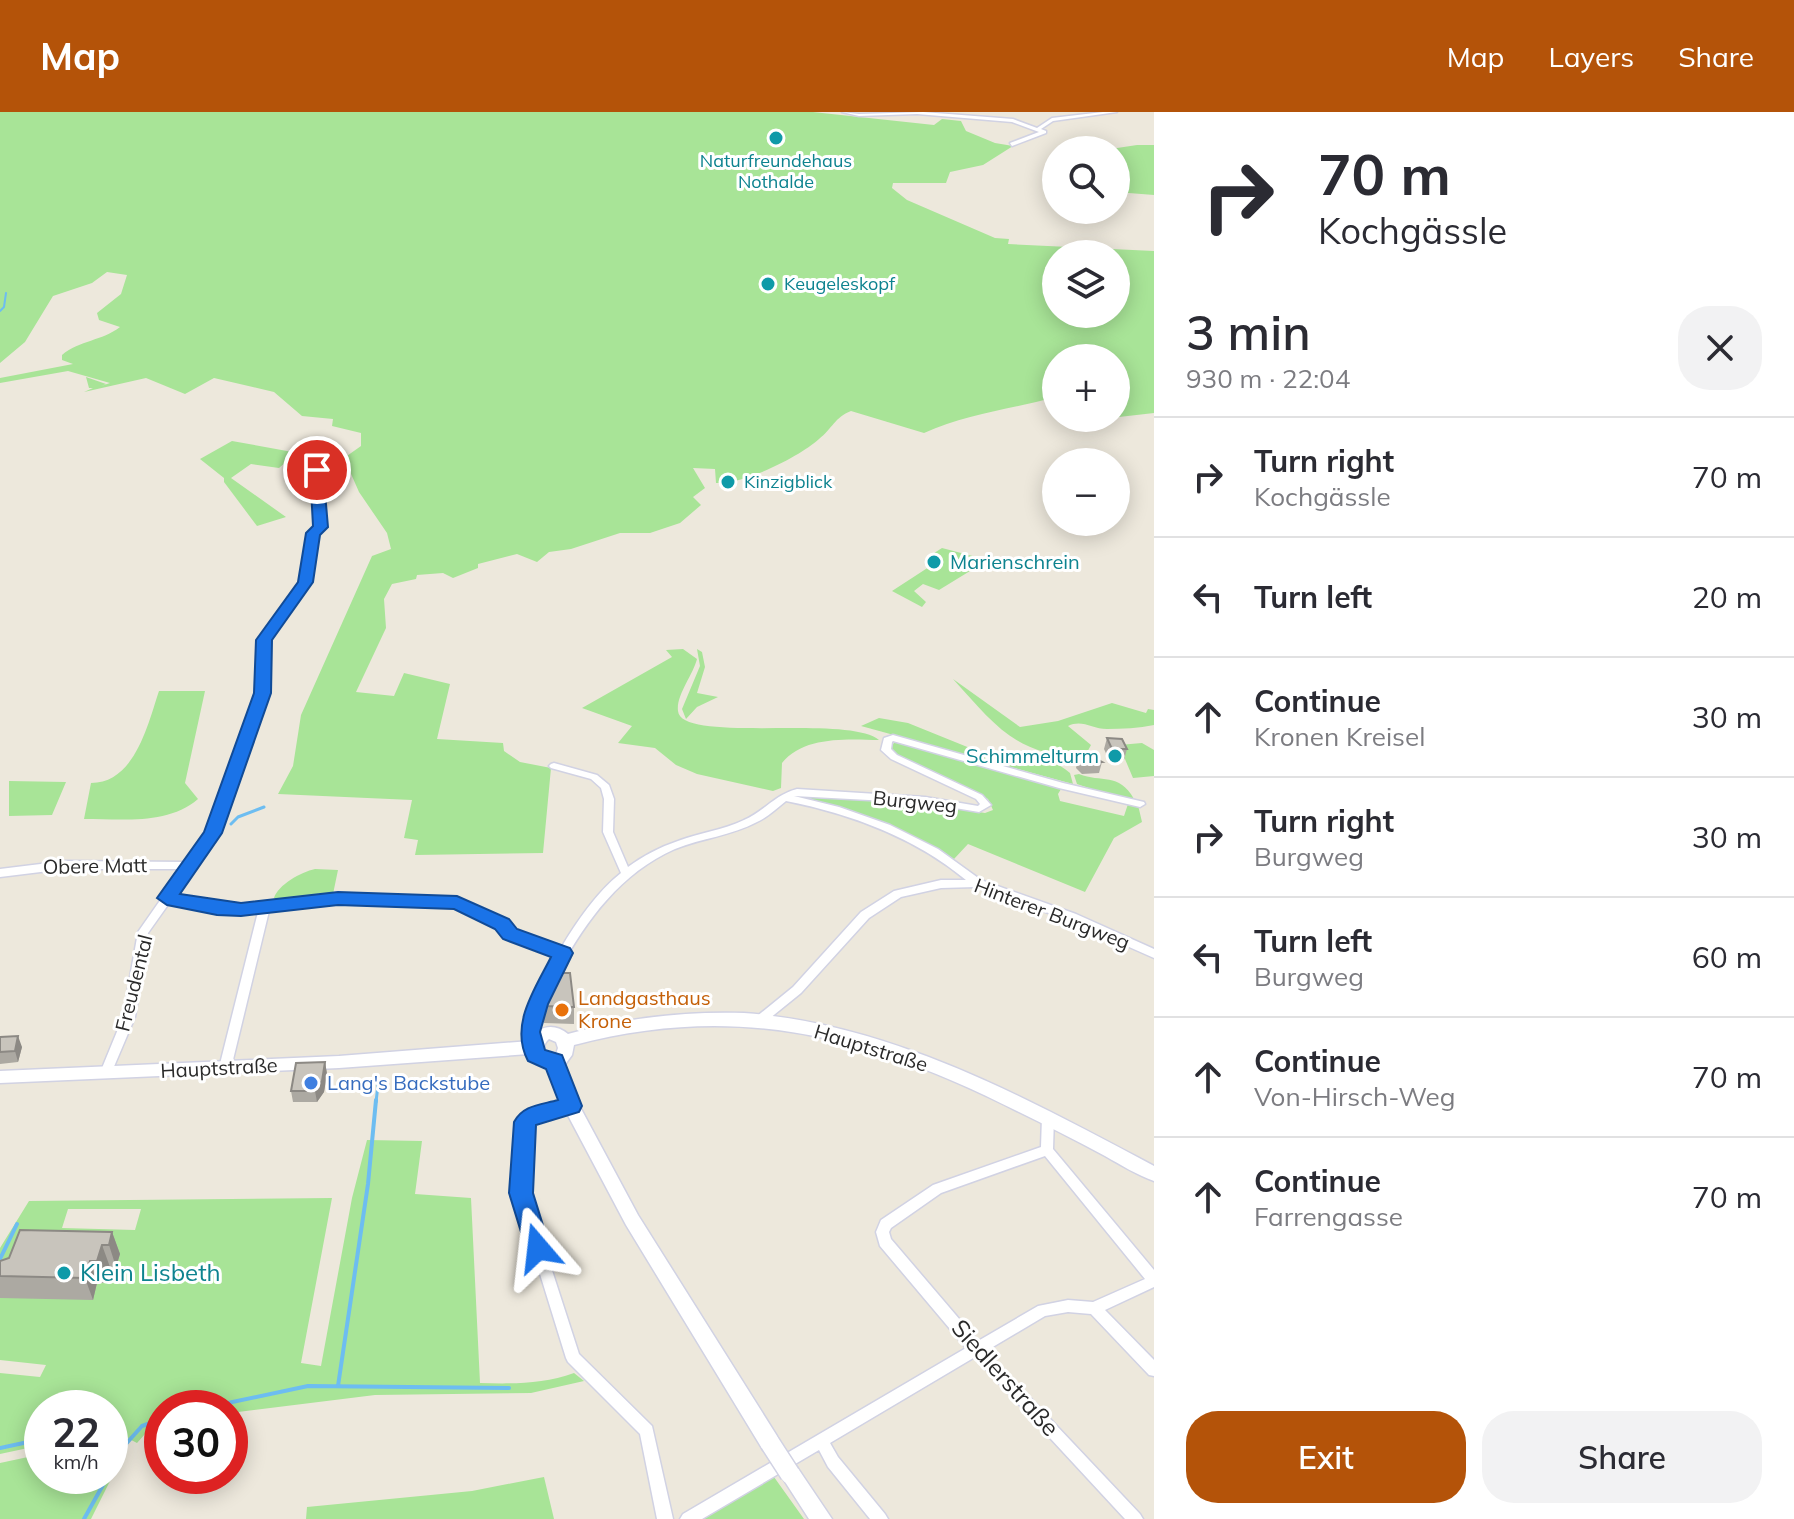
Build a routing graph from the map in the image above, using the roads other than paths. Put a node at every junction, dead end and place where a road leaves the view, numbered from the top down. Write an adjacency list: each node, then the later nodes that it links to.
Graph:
1 (844, 112): 3 (street)
2 (1115, 112): 3 (street)
3 (1039, 128): 4 (street)
4 (1012, 144)
5 (309, 459): 9 (street, Freudental)
6 (554, 766): 10 (street)
7 (784, 797): 8 (street, Burgweg); 10 (street); 12 (street)
8 (1140, 804)
9 (190, 866): 11 (street, Obere Matt); 13 (street, Freudental)
10 (625, 872): 15 (street)
11 (0, 873)
12 (977, 883): 16 (street, Hinterer Burgweg); 17 (street, Hinterer Burgweg)
13 (167, 898): 14 (street); 22 (street, Freudental)
14 (264, 908): 15 (street); 21 (street)
15 (563, 953): 19 (street)
16 (1154, 954)
17 (760, 1020): 18 (main road, Hauptstraße); 25 (main road, Hauptstraße)
18 (566, 1041): 19 (main road); 20 (main road)
19 (534, 1046): 20 (main road); 21 (main road, Hauptstraße)
20 (554, 1061): 24 (main road)
21 (225, 1068): 22 (main road, Hauptstraße)
22 (106, 1073): 23 (main road, Hauptstraße)
23 (0, 1077)
24 (571, 1106): 33 (street); 35 (main road, bridge)
25 (1048, 1117): 26 (street); 27 (main road, Hauptstraße)
26 (1047, 1150): 28 (street); 30 (street, Siedlerstraße)
27 (1154, 1174)
28 (1154, 1281): 29 (street)
29 (1094, 1308): 30 (street); 31 (street)
30 (975, 1348): 32 (street); 37 (street, Siedlerstraße)
31 (1154, 1370)
32 (822, 1442): 34 (street); 36 (street)
33 (665, 1519)
34 (688, 1519)
35 (821, 1519)
36 (880, 1519)
37 (1135, 1519)

